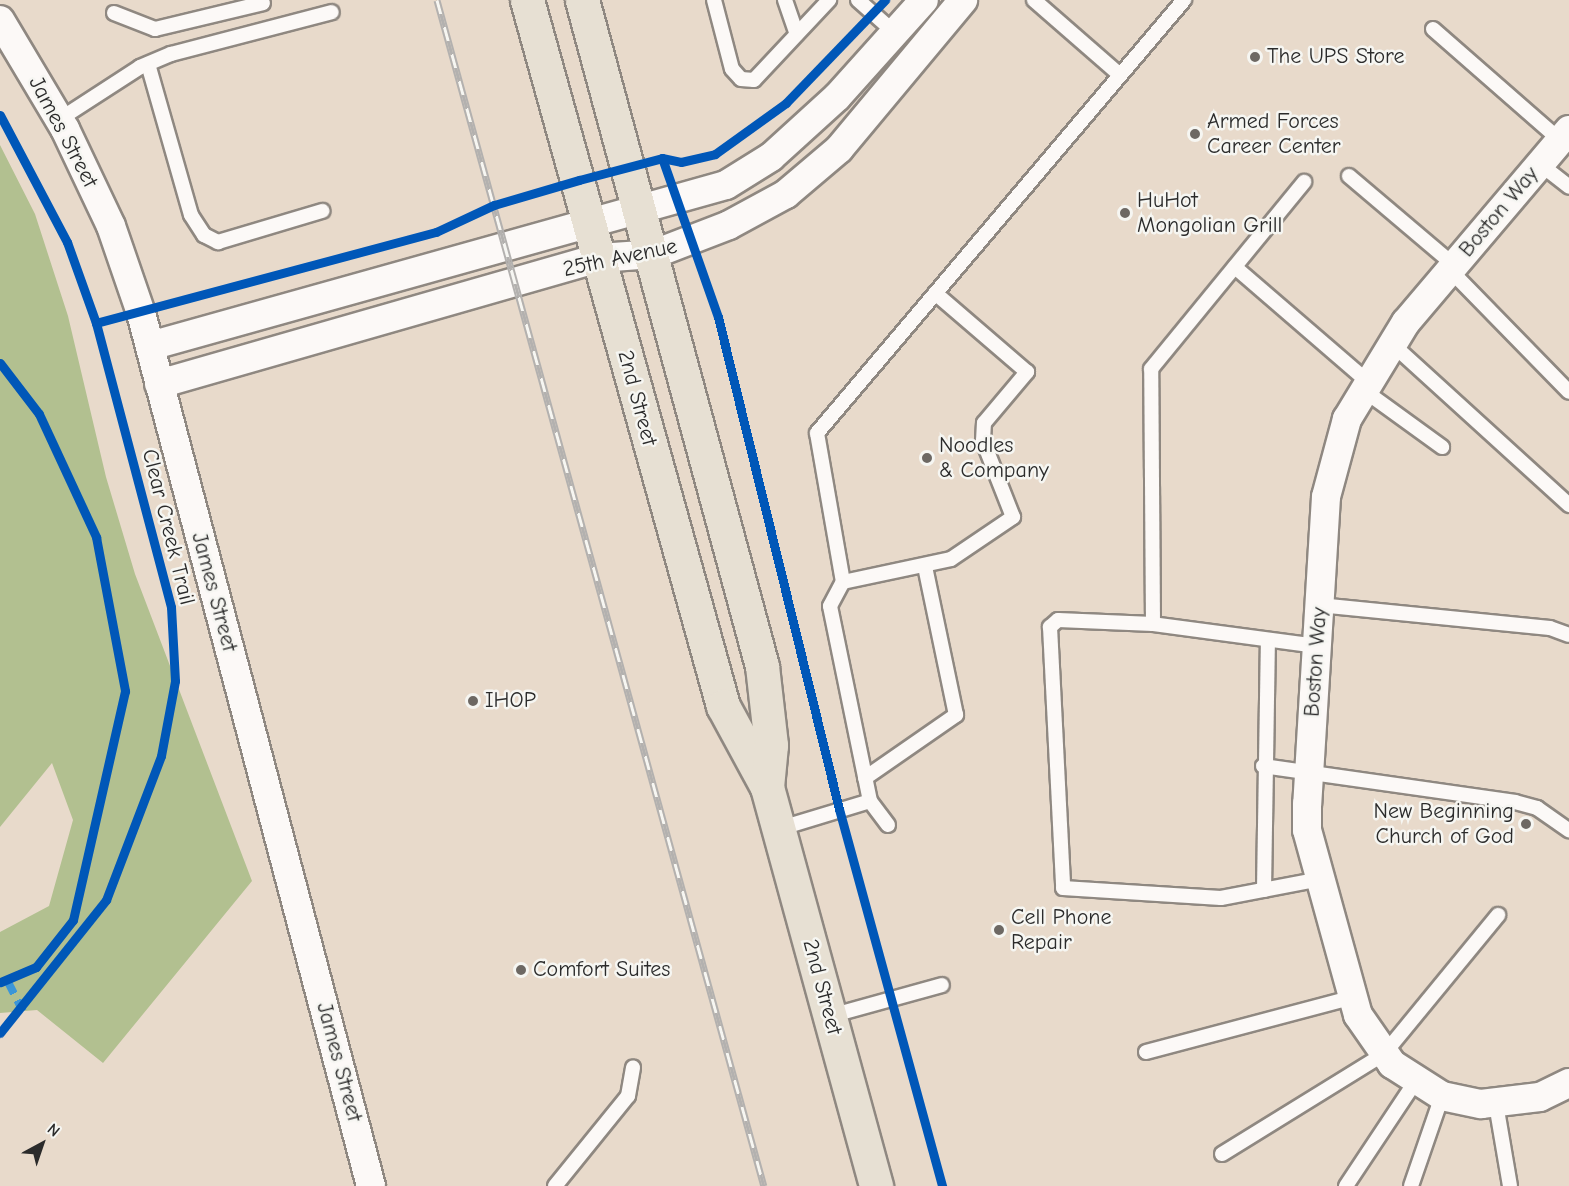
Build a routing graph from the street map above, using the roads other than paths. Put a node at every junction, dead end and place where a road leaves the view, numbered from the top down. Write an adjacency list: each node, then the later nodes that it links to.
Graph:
1 (527, 0): 28 (main road, 2nd Street)
2 (582, 0): 27 (main road, 2nd Street)
3 (714, 0): 17 (lane)
4 (785, 0): 17 (lane)
5 (829, 0): 17 (lane)
6 (858, 0): 16 (lane)
7 (924, 0): 16 (street, 25th Avenue)
8 (963, 0): 29 (street, 25th Avenue)
9 (1034, 0): 19 (lane)
10 (1184, 0): 19 (lane)
11 (263, 3): 13 (lane)
12 (332, 12): 18 (lane)
13 (114, 13)
14 (0, 20): 20 (street, James Street)
15 (1433, 29): 21 (lane)
16 (894, 32): 27 (street, 25th Avenue)
17 (797, 34)
18 (148, 63): 20 (lane); 26 (lane)
19 (1120, 75): 33 (lane)
20 (60, 119): 35 (street, James Street)
21 (1564, 135): 22 (street, Boston Way)
22 (1540, 164): 25 (lane); 32 (street, Boston Way)
23 (1349, 176): 32 (lane)
24 (1304, 182): 31 (lane)
25 (1569, 187)
26 (322, 211)
27 (641, 211): 28 (street, 25th Avenue); 29 (main road, 2nd Street)
28 (590, 225): 30 (main road, 2nd Street); 35 (street, 25th Avenue)
29 (654, 254): 30 (street, 25th Avenue); 51 (main road, 2nd Street)
30 (599, 258): 36 (street, 25th Avenue); 51 (main road, 2nd Street)
31 (1235, 267): 37 (lane); 44 (lane)
32 (1452, 268): 34 (street, Boston Way); 38 (lane)
33 (935, 293): 41 (lane); 42 (lane)
34 (1391, 344): 37 (street, Boston Way); 40 (lane)
35 (150, 346): 36 (street, James Street)
36 (159, 384): 70 (street, James Street)
37 (1364, 385): 39 (lane); 43 (street, Boston Way)
38 (1569, 392)
39 (1442, 447)
40 (1569, 505)
41 (925, 567): 42 (lane); 50 (lane)
42 (843, 582): 50 (lane)
43 (1319, 605): 45 (lane); 47 (street, Boston Way)
44 (1154, 624): 46 (lane); 57 (lane)
45 (1569, 635)
46 (1268, 640): 47 (lane); 48 (lane)
47 (1317, 646): 49 (street, Boston Way)
48 (1263, 766): 49 (lane); 57 (lane)
49 (1309, 769): 55 (lane); 56 (street, Boston Way)
50 (866, 778): 52 (lane)
51 (767, 787): 54 (main road, 2nd Street)
52 (870, 801): 53 (lane); 54 (lane)
53 (888, 825)
54 (778, 829): 61 (main road, 2nd Street)
55 (1569, 830)
56 (1321, 879): 57 (lane); 60 (street, Boston Way)
57 (1263, 890)
58 (1498, 915): 63 (lane)
59 (942, 985): 61 (lane)
60 (1354, 997): 62 (lane); 63 (street, Boston Way)
61 (830, 1016): 72 (main road, 2nd Street)
62 (1146, 1052)
63 (1384, 1054): 65 (street, Boston Way); 69 (lane)
64 (633, 1068): 71 (lane)
65 (1415, 1082): 67 (street, Boston Way); 73 (lane)
66 (1568, 1085): 68 (street, Boston Way)
67 (1442, 1096): 68 (street, Boston Way); 74 (lane)
68 (1496, 1104): 75 (lane)
69 (1222, 1154)
70 (371, 1186)
71 (555, 1186)
72 (876, 1186)
73 (1346, 1186)
74 (1411, 1186)
75 (1510, 1186)

